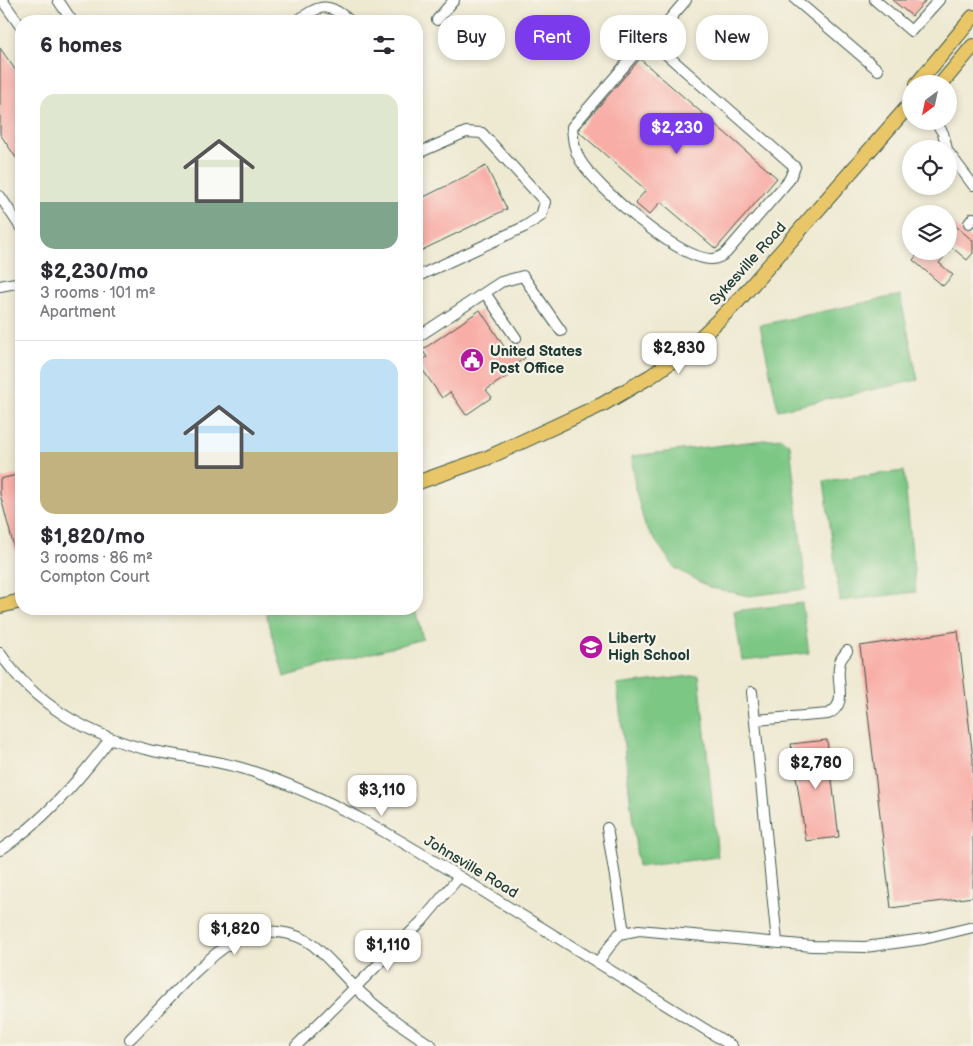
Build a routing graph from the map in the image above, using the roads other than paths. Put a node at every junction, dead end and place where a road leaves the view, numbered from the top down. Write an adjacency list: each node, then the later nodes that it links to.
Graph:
1 (2, 0): 13 (street)
2 (58, 0): 8 (street)
3 (454, 0): 14 (street)
4 (686, 0): 11 (street)
5 (796, 0): 17 (street)
6 (876, 0): 7 (street)
7 (939, 0)
8 (68, 15)
9 (307, 15): 10 (street)
10 (341, 15)
11 (673, 15)
12 (973, 17): 18 (main road)
13 (15, 18)
14 (437, 20)
15 (651, 41): 15 (street)
16 (973, 46): 19 (main road)
17 (878, 70)
18 (925, 75)
19 (949, 75)
20 (902, 113): 33 (main road, Sykesville Road)
21 (423, 151): 26 (street)
22 (957, 164): 23 (street)
23 (973, 185)
24 (0, 196): 25 (street)
25 (15, 219)
26 (423, 274)
27 (15, 283): 28 (street)
28 (0, 286)
29 (485, 294): 30 (street); 31 (street); 32 (street)
30 (561, 331)
31 (423, 334)
32 (516, 338)
33 (423, 481)
34 (15, 602): 35 (main road)
35 (0, 606)
36 (847, 651): 39 (street)
37 (0, 653): 40 (street, Johnsville Road)
38 (752, 692): 39 (street)
39 (755, 720): 46 (street)
40 (110, 739): 42 (street); 43 (street, Johnsville Road)
41 (607, 828): 45 (street)
42 (0, 850)
43 (459, 876): 47 (street, Johnsville Road); 48 (street)
44 (973, 926): 46 (street)
45 (624, 932): 46 (street); 47 (street)
46 (777, 942)
47 (598, 962): 52 (street, Johnsville Road)
48 (355, 987): 49 (street); 50 (street); 51 (street)
49 (130, 1039)
50 (296, 1046)
51 (432, 1046)
52 (732, 1046)

